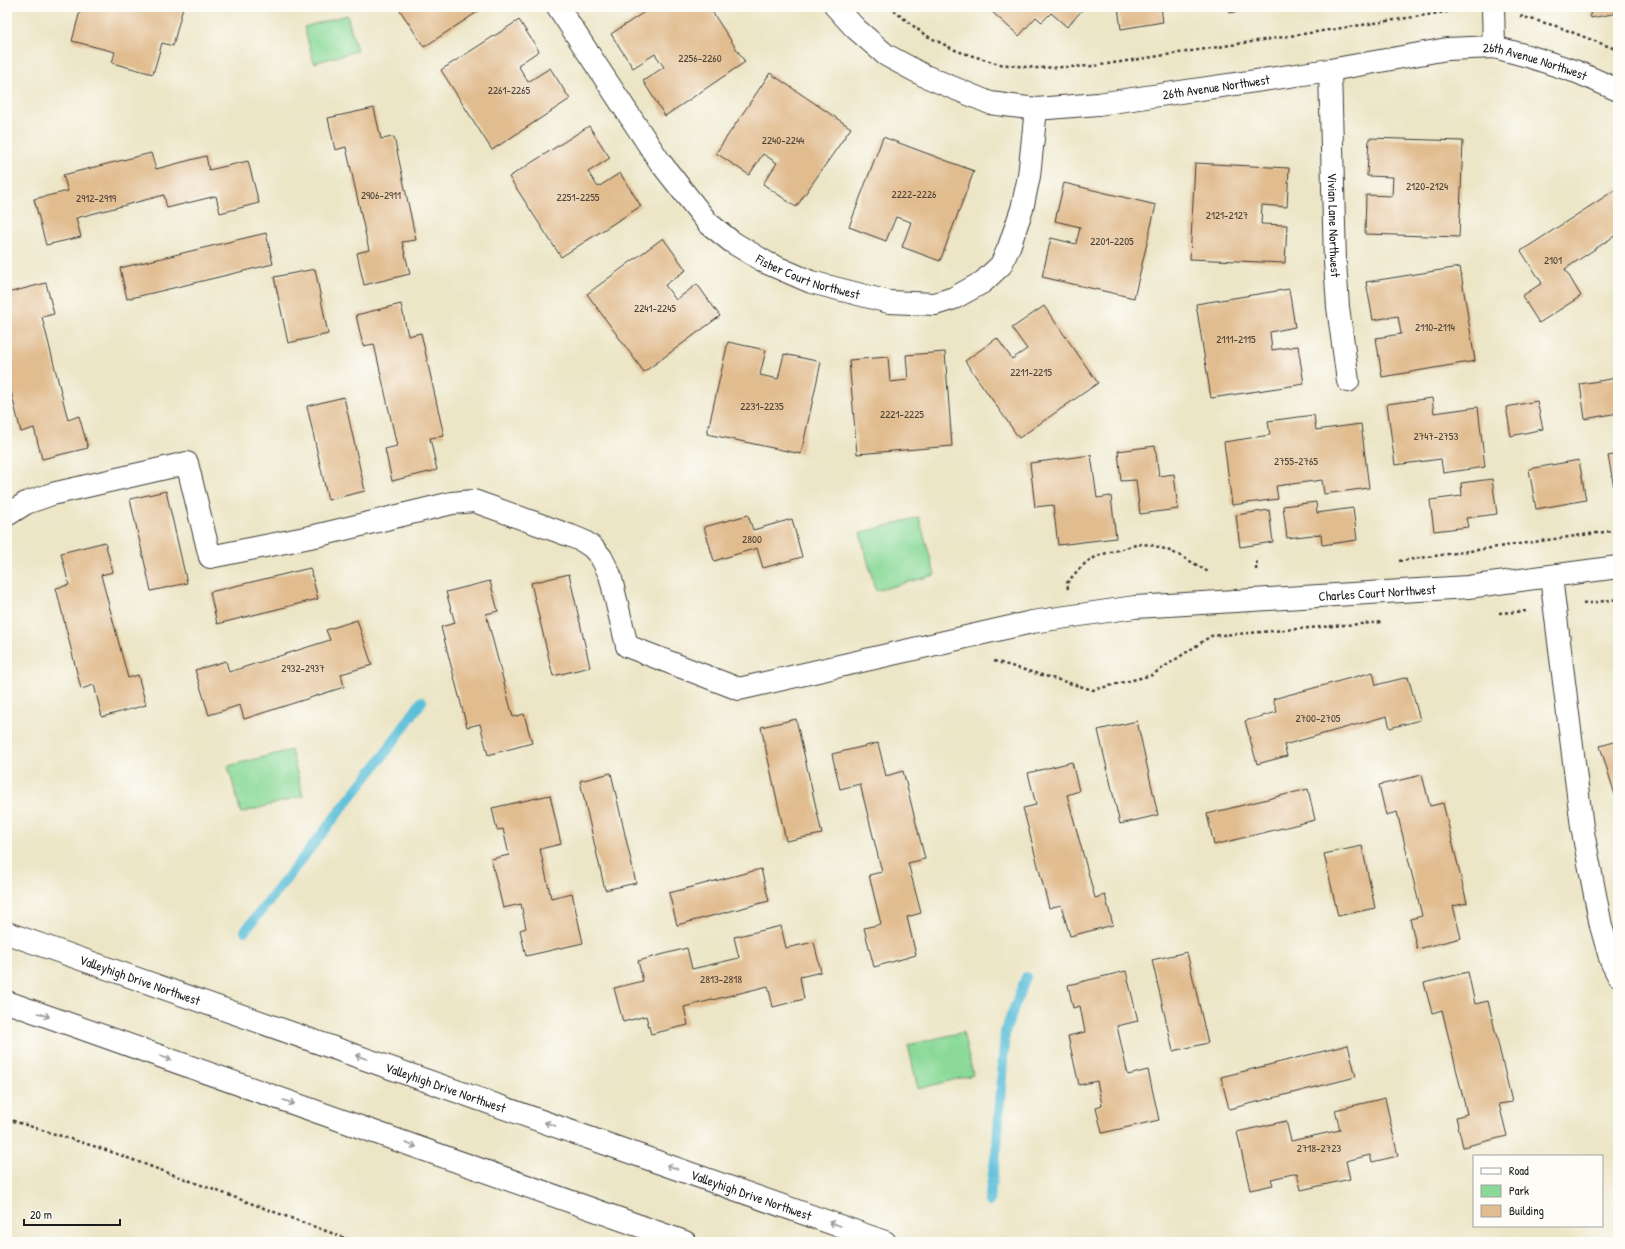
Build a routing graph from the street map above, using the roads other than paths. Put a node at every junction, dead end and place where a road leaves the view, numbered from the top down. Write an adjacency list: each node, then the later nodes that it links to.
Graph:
1 (836, 7): 7 (street, 26th Avenue Northwest)
2 (1493, 7): 4 (street)
3 (564, 9): 7 (street, Fisher Court Northwest)
4 (1494, 47): 5 (street, 26th Avenue Northwest); 6 (street, 26th Avenue Northwest)
5 (1330, 70): 7 (street, 26th Avenue Northwest); 8 (street, Vivian Lane Northwest)
6 (1618, 90)
7 (1036, 109)
8 (1348, 380)
9 (7, 515): 11 (street, Charles Court Northwest)
10 (1618, 567): 11 (street, Charles Court Northwest)
11 (1551, 577): 13 (street)
12 (7, 933): 16 (street, Valleyhigh Drive Northwest, one-way to 12)
13 (1618, 975)
14 (7, 1002): 15 (street, one-way to 15)
15 (685, 1242)
16 (884, 1242)

